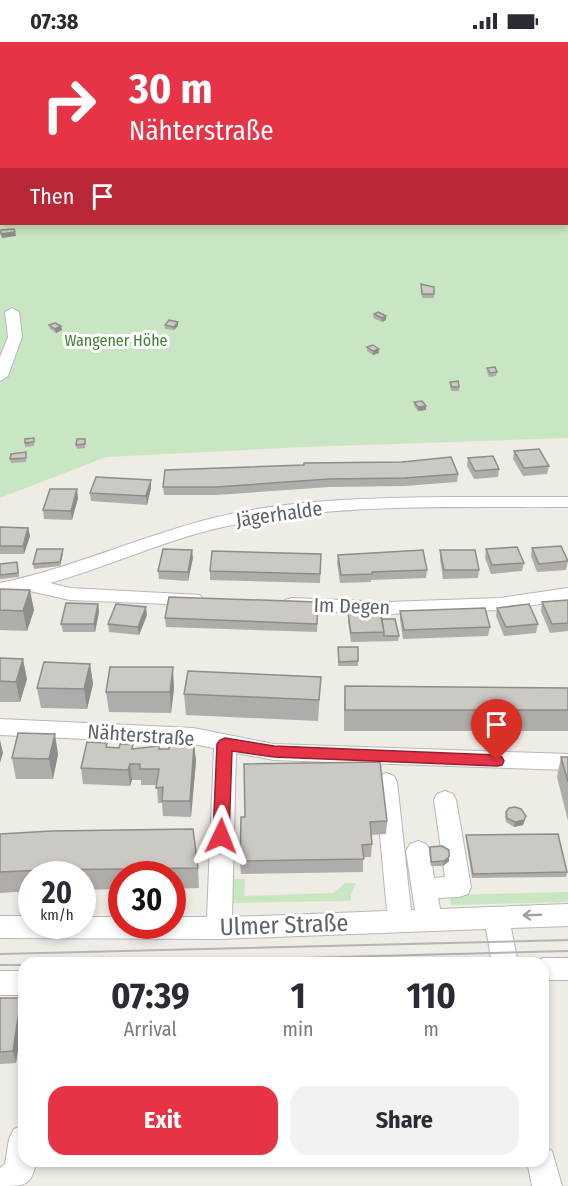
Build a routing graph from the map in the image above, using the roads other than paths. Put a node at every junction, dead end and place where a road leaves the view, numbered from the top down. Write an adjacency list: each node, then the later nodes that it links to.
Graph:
1 (12, 312): 2 (street)
2 (0, 376)
3 (568, 502): 4 (street, Jägerhalde)
4 (29, 585): 5 (street, Jägerhalde); 7 (street)
5 (0, 590)
6 (568, 594): 8 (street, Im Degen)
7 (213, 600)
8 (271, 603)
9 (0, 727): 10 (street, Nähterstraße)
10 (225, 744): 11 (street, Nähterstraße); 21 (street)
11 (568, 762)
12 (386, 782): 19 (street)
13 (445, 800): 15 (street)
14 (418, 851): 15 (street)
15 (424, 888): 18 (street)
16 (568, 915): 17 (street, Ulmer Straße, one-way to 17)
17 (496, 917): 18 (street, Ulmer Straße); 22 (street)
18 (429, 920): 19 (street, Ulmer Straße)
19 (400, 921): 21 (street, Ulmer Straße)
20 (0, 927): 21 (street, Ulmer Straße)
21 (219, 928)
22 (504, 957)
23 (549, 969): 24 (street)
24 (568, 969)
25 (0, 983): 26 (street)
26 (18, 983)
27 (20, 1167): 29 (street)
28 (543, 1167): 30 (street)
29 (0, 1185)
30 (547, 1186)

